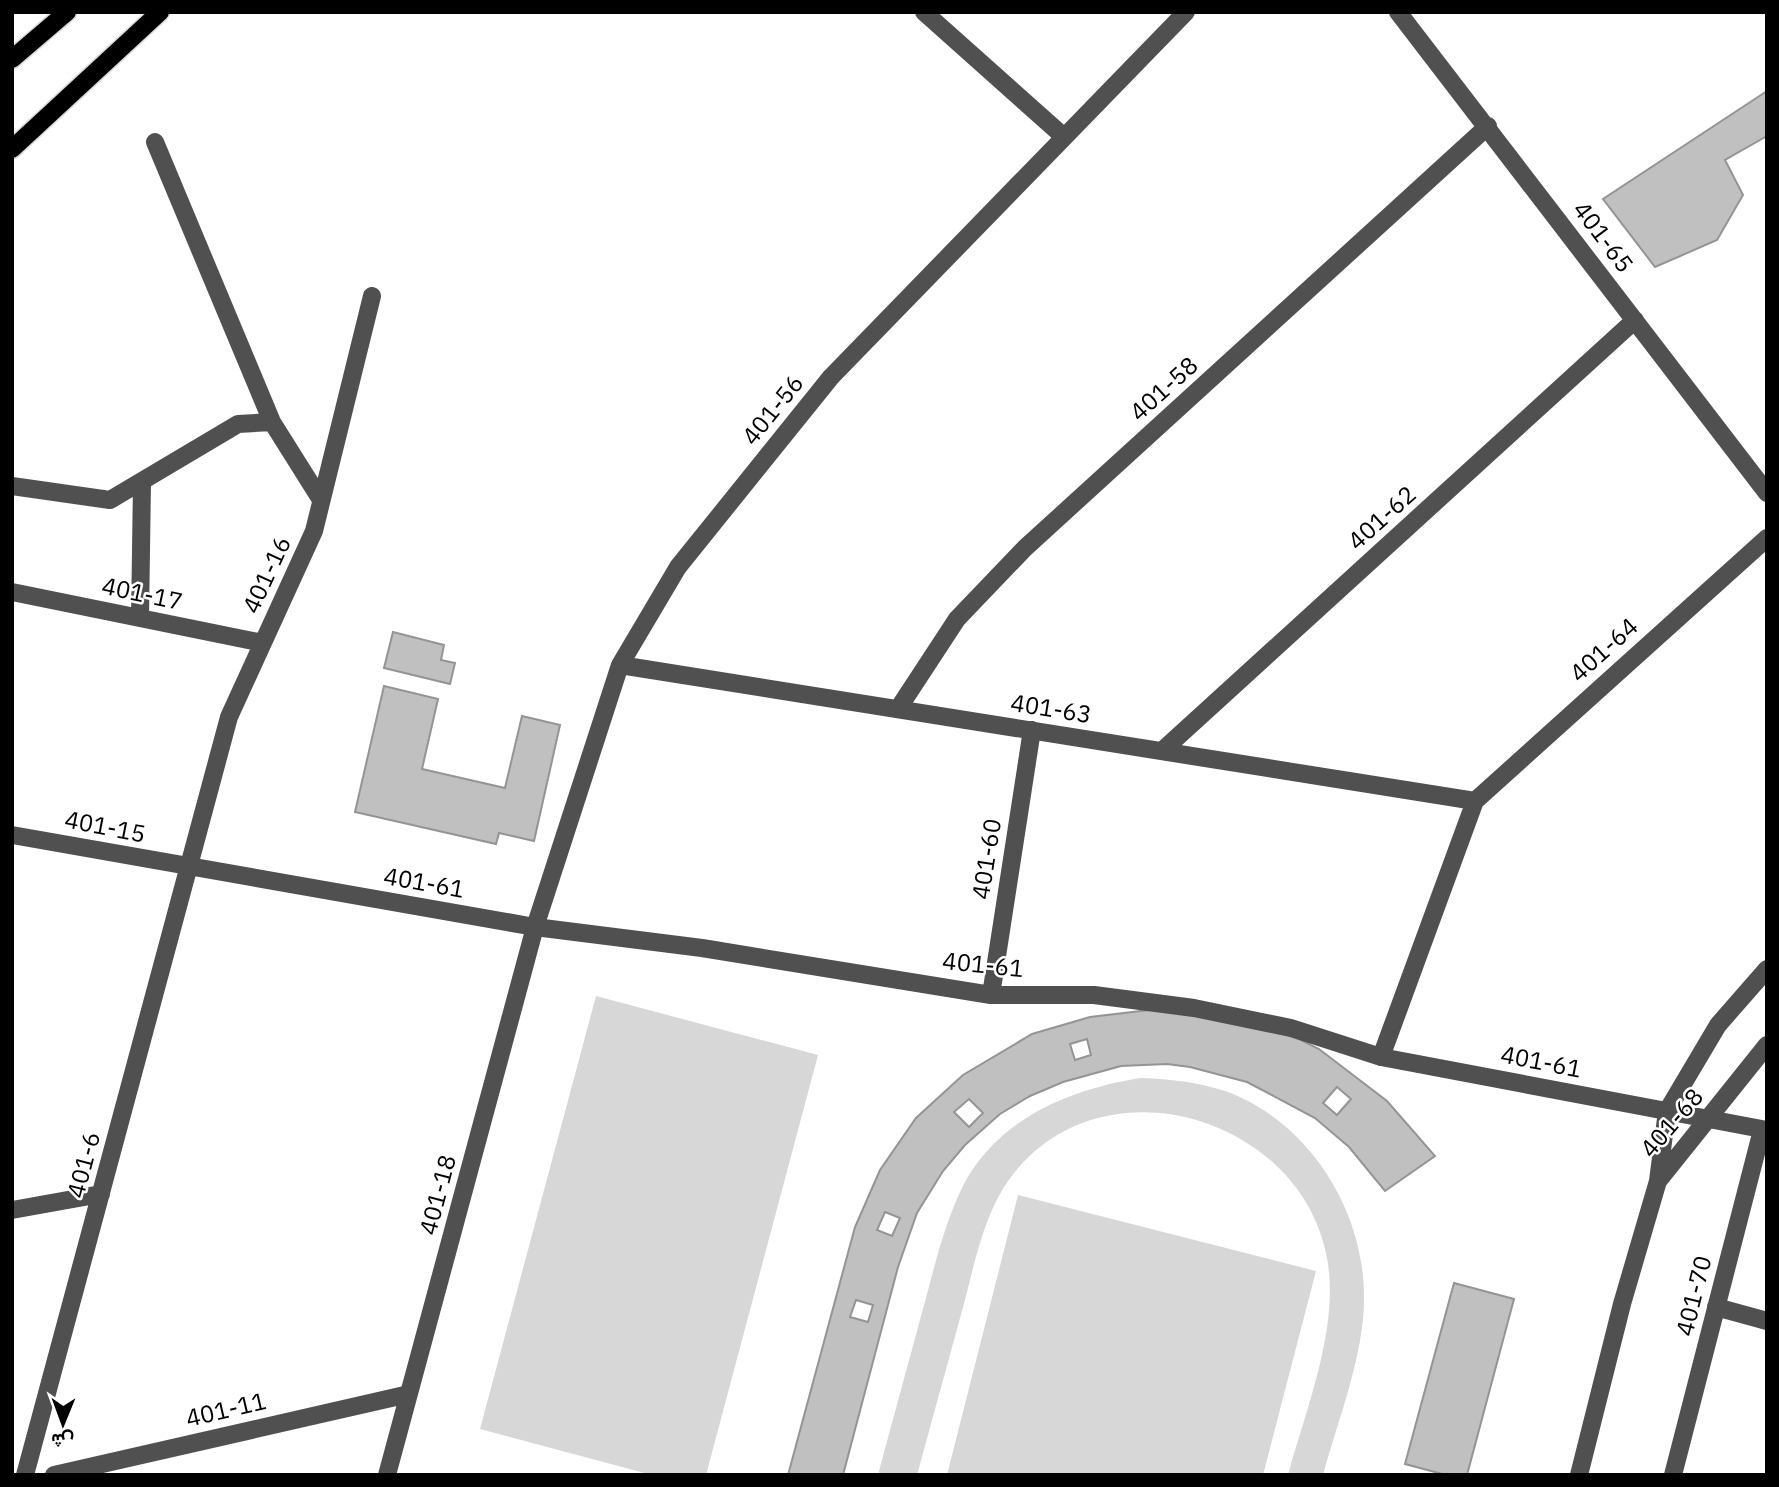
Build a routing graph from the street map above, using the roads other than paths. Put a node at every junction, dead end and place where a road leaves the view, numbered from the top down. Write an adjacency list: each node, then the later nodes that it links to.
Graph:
1 (67, 12): 6 (main road)
2 (160, 12): 10 (main road)
3 (924, 12): 8 (street)
4 (1186, 12): 8 (street, 401-56)
5 (1398, 12): 7 (street, 401-65)
6 (12, 60)
7 (1488, 126): 12 (street, 401-65); 23 (street, 401-58)
8 (1063, 136): 22 (street, 401-56)
9 (155, 142): 13 (street)
10 (12, 149)
11 (372, 296): 17 (street, 401-16)
12 (1635, 320): 16 (street, 401-65); 25 (street, 401-62)
13 (272, 422): 14 (street); 17 (street)
14 (142, 482): 15 (street); 20 (street)
15 (12, 486)
16 (1767, 493)
17 (321, 500): 21 (street, 401-16)
18 (1767, 538): 26 (street, 401-64)
19 (12, 592): 20 (street, 401-17)
20 (139, 618): 21 (street, 401-17)
21 (263, 643): 28 (street, 401-16)
22 (620, 665): 23 (street, 401-63); 29 (street, 401-56)
23 (898, 709): 24 (street, 401-63)
24 (1032, 730): 25 (street, 401-63); 31 (street, 401-60)
25 (1162, 751): 26 (street, 401-63)
26 (1475, 801): 33 (street)
27 (12, 835): 28 (street, 401-15)
28 (189, 867): 29 (street, 401-61); 38 (street, 401-6)
29 (535, 927): 31 (street, 401-61); 42 (street, 401-18)
30 (1767, 969): 34 (street, 401-68)
31 (991, 995): 33 (street, 401-61)
32 (1767, 1045): 35 (street, 401-68)
33 (1381, 1057): 34 (street, 401-61)
34 (1667, 1111): 35 (street, 401-61); 37 (street, 401-68)
35 (1709, 1120): 36 (street, 401-61); 37 (street, 401-68)
36 (1765, 1130): 40 (street, 401-70)
37 (1658, 1181): 46 (street)
38 (101, 1194): 39 (street); 43 (street, 401-6)
39 (12, 1210)
40 (1716, 1307): 41 (street); 47 (street, 401-70)
41 (1767, 1321)
42 (409, 1394): 44 (street, 401-11); 45 (street, 401-18)
43 (26, 1475)
44 (54, 1475)
45 (387, 1475)
46 (1579, 1475)
47 (1673, 1475)

